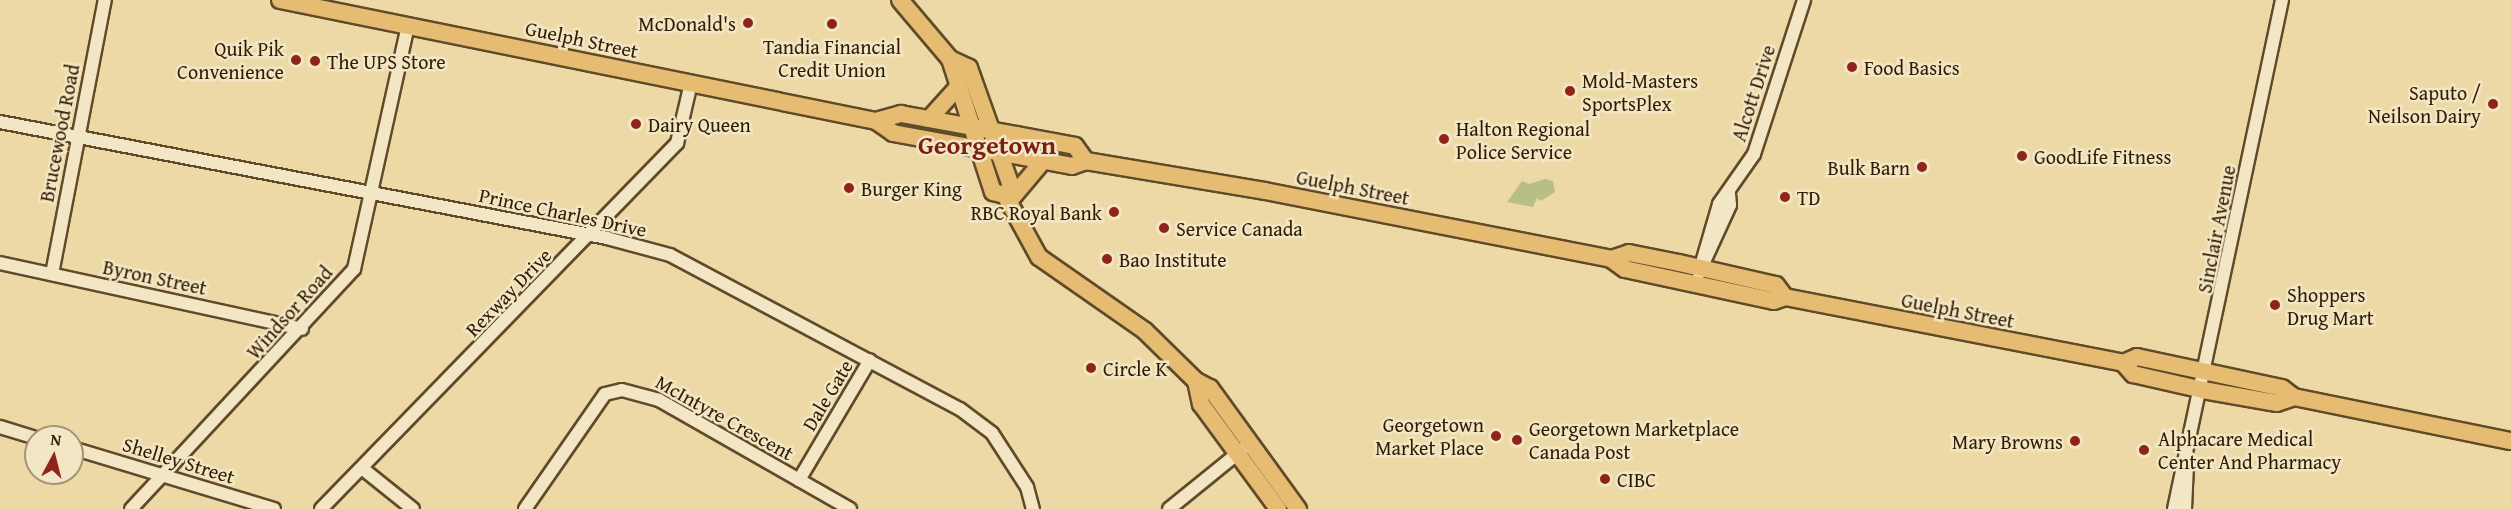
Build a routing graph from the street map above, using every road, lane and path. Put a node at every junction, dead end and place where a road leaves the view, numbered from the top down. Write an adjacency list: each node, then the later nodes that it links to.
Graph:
1 (105, 0): 15 (street, Brucewood Road)
2 (279, 0): 6 (main road, Guelph Street)
3 (900, 0): 7 (main road)
4 (1804, 0): 25 (street, Alcott Drive)
5 (2282, 0): 29 (street, Sinclair Avenue)
6 (408, 25): 8 (main road, Guelph Street); 20 (street, Windsor Road)
7 (950, 59): 9 (main road); 14 (main road)
8 (691, 83): 11 (main road, Guelph Street); 22 (street, Rexway Drive)
9 (958, 87): 10 (main road); 13 (main road)
10 (929, 119): 11 (main road, Guelph Street); 13 (main road, Guelph Street)
11 (876, 121): 16 (main road, Guelph Street)
12 (0, 122): 15 (street, Prince Charles Drive)
13 (974, 128): 14 (main road, Guelph Street); 16 (main road)
14 (994, 131): 17 (main road); 18 (main road, Guelph Street)
15 (78, 138): 20 (street, Prince Charles Drive); 24 (street, Brucewood Road)
16 (980, 150): 17 (main road, Guelph Street); 21 (main road)
17 (1002, 153): 19 (main road, Guelph Street); 21 (main road)
18 (1086, 160): 19 (main road, Guelph Street); 25 (main road, Guelph Street)
19 (1043, 161): 21 (main road)
20 (373, 194): 22 (street, Prince Charles Drive); 26 (street, Windsor Road)
21 (1006, 199): 30 (main road)
22 (591, 235): 27 (street, Prince Charles Drive); 40 (street, Rexway Drive)
23 (0, 263): 24 (street, Byron Street)
24 (52, 274): 26 (street, Byron Street)
25 (1698, 276): 28 (main road, Guelph Street)
26 (302, 329): 41 (street, Windsor Road)
27 (870, 360): 42 (street, Dale Gate); 51 (street, Prince Charles Drive)
28 (2123, 363): 29 (main road, Guelph Street); 31 (main road, Guelph Street)
29 (2207, 371): 31 (street, Sinclair Avenue); 32 (main road, Guelph Street)
30 (1196, 381): 36 (main road); 38 (main road)
31 (2203, 390): 32 (main road, Guelph Street); 39 (street, Sinclair Avenue)
32 (2294, 397): 35 (main road, Guelph Street)
33 (0, 428): 34 (street)
34 (24, 435)
35 (2511, 441)
36 (1250, 443): 38 (street); 54 (main road)
37 (84, 451): 41 (street, Shelley Street)
38 (1236, 454): 52 (street); 53 (main road)
39 (2187, 465): 43 (street, Sinclair Avenue); 44 (street, Sinclair Avenue)
40 (363, 469): 47 (street, Rexway Drive); 48 (street)
41 (163, 474): 45 (street, Windsor Road); 46 (street, Shelley Street)
42 (799, 480): 49 (street, McIntyre Crescent); 50 (street, McIntyre Crescent)
43 (2188, 489): 44 (street); 56 (street, Sinclair Avenue)
44 (2176, 495): 55 (street, Sinclair Avenue)
45 (130, 509)
46 (274, 509)
47 (321, 509)
48 (413, 509)
49 (525, 509)
50 (850, 509)
51 (1034, 509)
52 (1169, 509)
53 (1278, 509)
54 (1298, 509)
55 (2174, 509)
56 (2186, 509)

